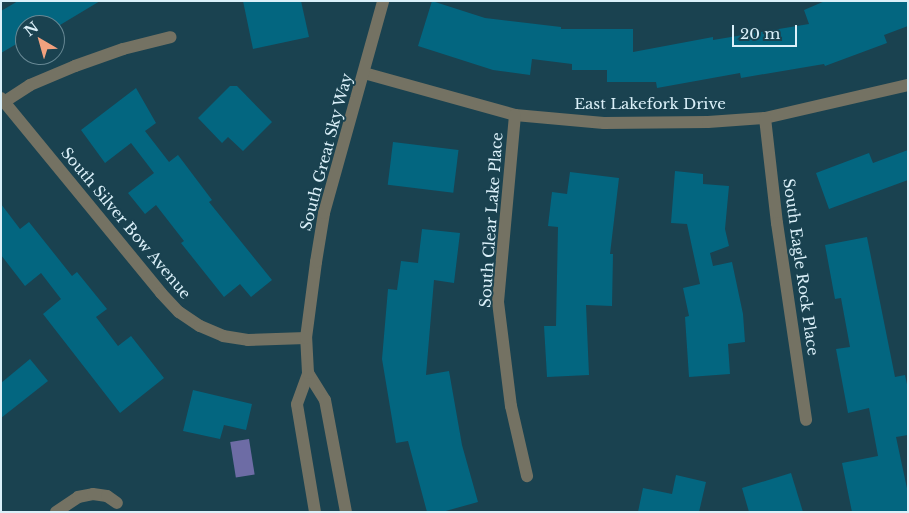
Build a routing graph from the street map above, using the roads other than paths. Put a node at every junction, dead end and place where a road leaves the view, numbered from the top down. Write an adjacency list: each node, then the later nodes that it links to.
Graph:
1 (383, 1): 3 (street, South Great Sky Way)
2 (171, 37): 5 (street)
3 (364, 73): 6 (street, East Lakefork Drive); 8 (street, South Great Sky Way)
4 (908, 85): 7 (street, East Lakefork Drive)
5 (3, 100): 8 (street, South Silver Bow Avenue)
6 (515, 115): 7 (street, East Lakefork Drive); 11 (street, South Clear Lake Place)
7 (765, 118): 10 (street, South Eagle Rock Place)
8 (306, 338): 9 (street, South Great Sky Way)
9 (308, 374): 14 (street, South Great Sky Way); 15 (street, South Great Sky Way)
10 (806, 420)
11 (527, 476)
12 (117, 503): 13 (street)
13 (56, 512)
14 (315, 512)
15 (346, 512)

